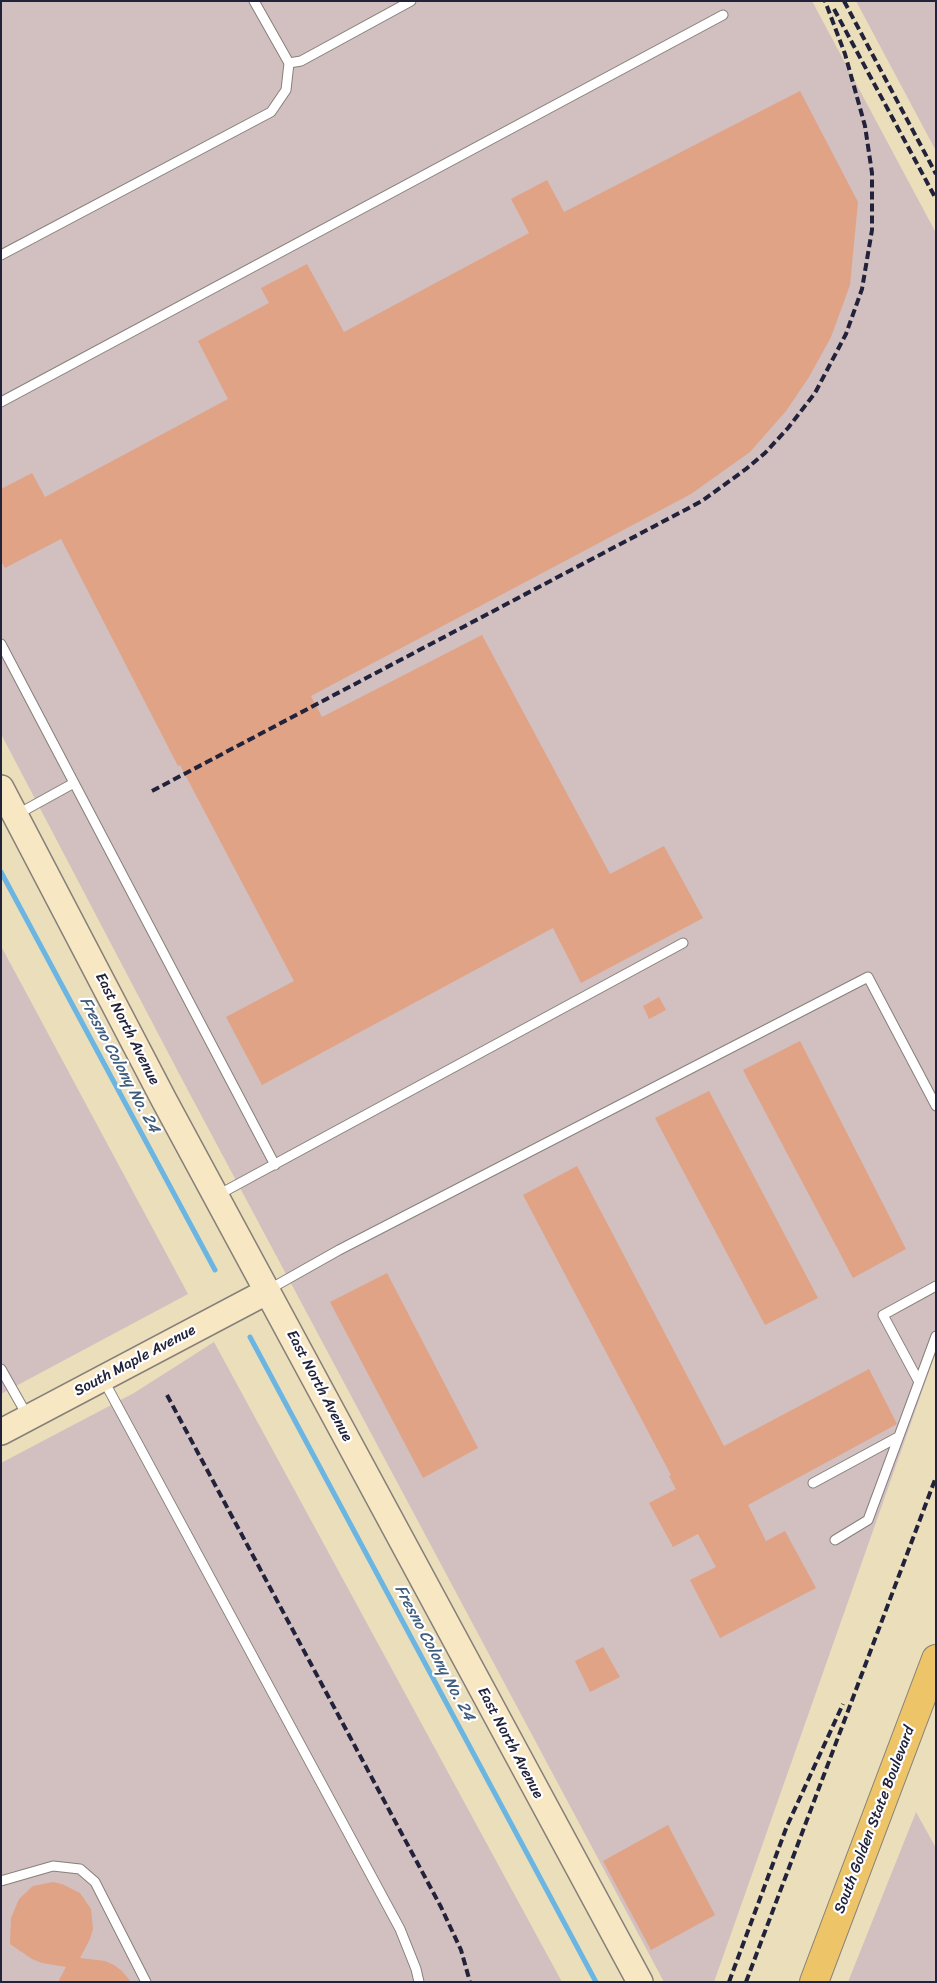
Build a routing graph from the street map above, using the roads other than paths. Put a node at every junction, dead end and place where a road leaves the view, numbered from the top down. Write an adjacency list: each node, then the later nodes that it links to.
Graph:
1 (254, 1): 4 (lane)
2 (411, 1): 4 (lane)
3 (723, 15): 6 (lane)
4 (289, 63): 5 (lane)
5 (1, 255)
6 (1, 402)
7 (1, 644): 8 (lane)
8 (74, 782): 10 (lane); 13 (lane)
9 (1, 788): 10 (street, East North Avenue)
10 (16, 816): 14 (street, East North Avenue)
11 (683, 943): 13 (lane)
12 (936, 1106): 16 (lane)
13 (274, 1165): 14 (lane)
14 (216, 1196): 16 (street, East North Avenue)
15 (936, 1286): 20 (lane)
16 (268, 1290): 19 (street, South Maple Avenue); 30 (street, East North Avenue)
17 (936, 1336): 20 (lane)
18 (1, 1369): 21 (lane)
19 (103, 1378): 21 (street, South Maple Avenue); 29 (lane)
20 (919, 1382): 23 (lane)
21 (28, 1418): 22 (street, South Maple Avenue)
22 (1, 1432)
23 (898, 1437): 24 (lane); 25 (lane)
24 (813, 1483)
25 (835, 1540)
26 (936, 1659): 31 (main road, South Golden State Boulevard)
27 (1, 1881): 28 (lane)
28 (146, 1982)
29 (419, 1982)
30 (640, 1982)
31 (814, 1982)

